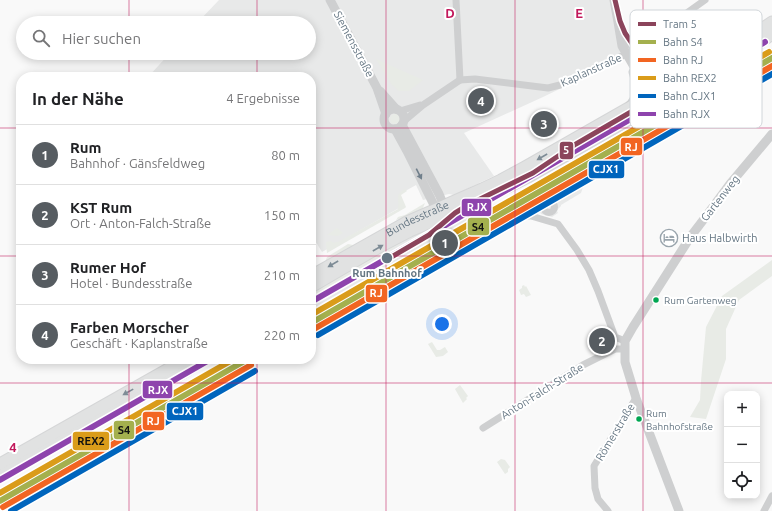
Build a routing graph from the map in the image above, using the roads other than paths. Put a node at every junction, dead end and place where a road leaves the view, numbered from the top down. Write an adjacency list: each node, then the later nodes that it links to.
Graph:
1 (330, 0): 17 (street, Siemensstraße)
2 (456, 0): 16 (street)
3 (614, 0): 6 (street)
4 (705, 0): 5 (street, Kaplanstraße)
5 (691, 10)
6 (618, 22): 11 (street); 13 (street)
7 (772, 22): 8 (main road, Bundesstraße)
8 (762, 29)
9 (772, 34): 10 (main road, Bundesstraße)
10 (762, 41)
11 (630, 42)
12 (630, 52): 13 (street, Kaplanstraße)
13 (626, 54): 14 (street); 15 (street); 16 (street, Kaplanstraße)
14 (630, 61)
15 (630, 64)
16 (460, 80): 19 (street)
17 (377, 88): 21 (street, Siemensstraße); 23 (street, Siemensstraße)
18 (630, 104): 22 (street)
19 (423, 105): 21 (street); 25 (street)
20 (630, 107): 22 (main road, Bundesstraße)
21 (398, 110): 23 (street); 25 (street)
22 (625, 110): 27 (main road, Bundesstraße, one-way to 27)
23 (386, 114): 25 (street)
24 (630, 119): 28 (main road, Bundesstraße)
25 (400, 125): 27 (street)
26 (772, 134): 35 (street, Gartenweg)
27 (440, 209): 28 (street); 31 (street); 32 (main road, Bundesstraße, one-way to 32)
28 (456, 210): 31 (main road, Bundesstraße)
29 (551, 212): 30 (street)
30 (558, 224): 34 (street); 35 (street)
31 (414, 229): 33 (main road, Bundesstraße, one-way to 31)
32 (316, 273)
33 (316, 284)
34 (396, 285)
35 (625, 345): 38 (street); 39 (street, Anton-Falch-Straße)
36 (177, 364): 40 (main road, one-way to 40)
37 (197, 364): 41 (main road)
38 (636, 398): 43 (street); 44 (street, Römerstraße)
39 (483, 428)
40 (0, 464)
41 (0, 476)
42 (772, 496): 45 (street)
43 (676, 508)
44 (608, 511)
45 (764, 511)

